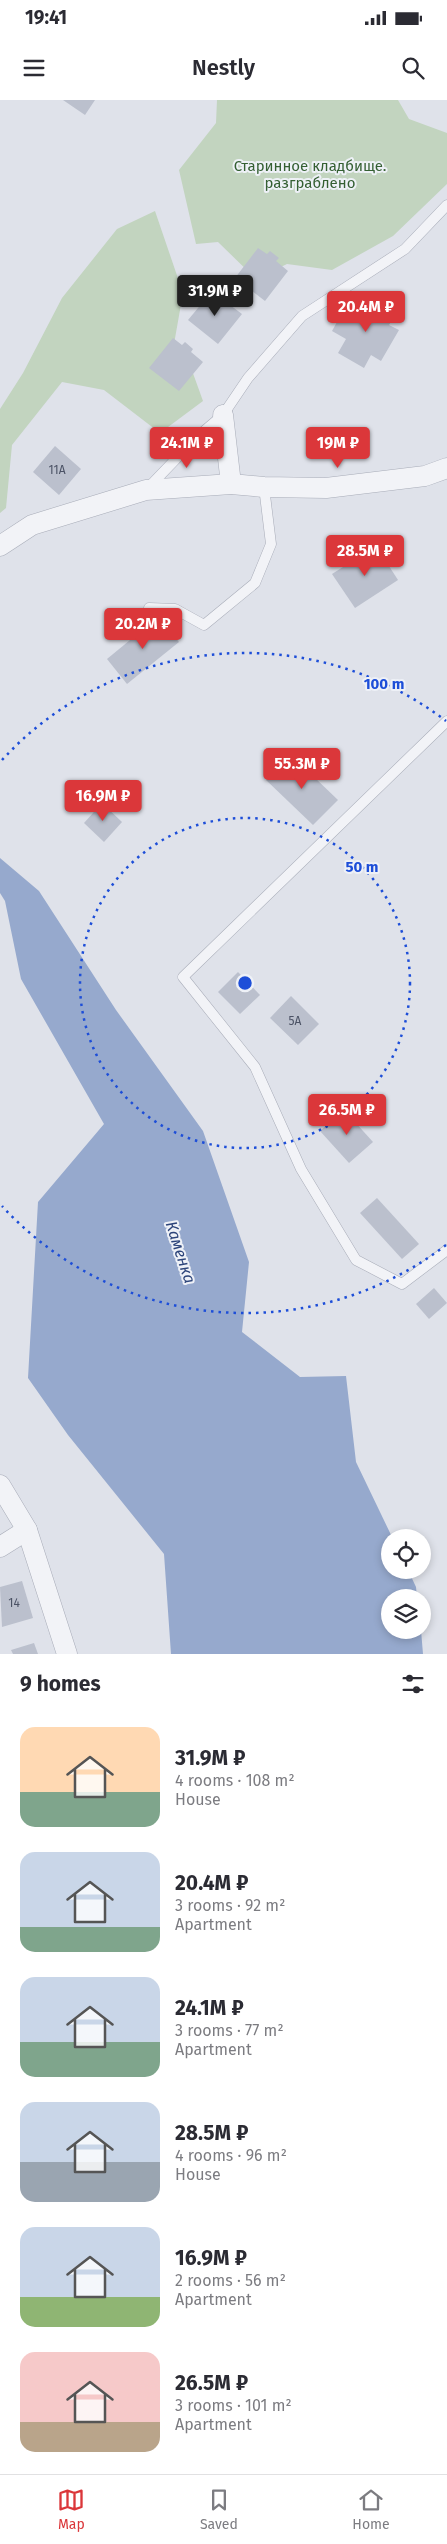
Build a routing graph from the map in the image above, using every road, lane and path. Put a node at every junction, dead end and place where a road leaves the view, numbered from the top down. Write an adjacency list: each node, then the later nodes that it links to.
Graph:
1 (447, 205): 2 (lane)
2 (223, 415): 4 (street); 6 (lane)
3 (447, 468): 5 (street)
4 (231, 484): 5 (street); 6 (street)
5 (264, 487): 8 (lane)
6 (146, 490): 7 (street)
7 (0, 546)
8 (149, 608)
9 (447, 721): 10 (lane)
10 (447, 1250)
11 (0, 1485): 12 (street)
12 (27, 1530): 13 (street); 14 (street)
13 (0, 1547)
14 (67, 1654)

